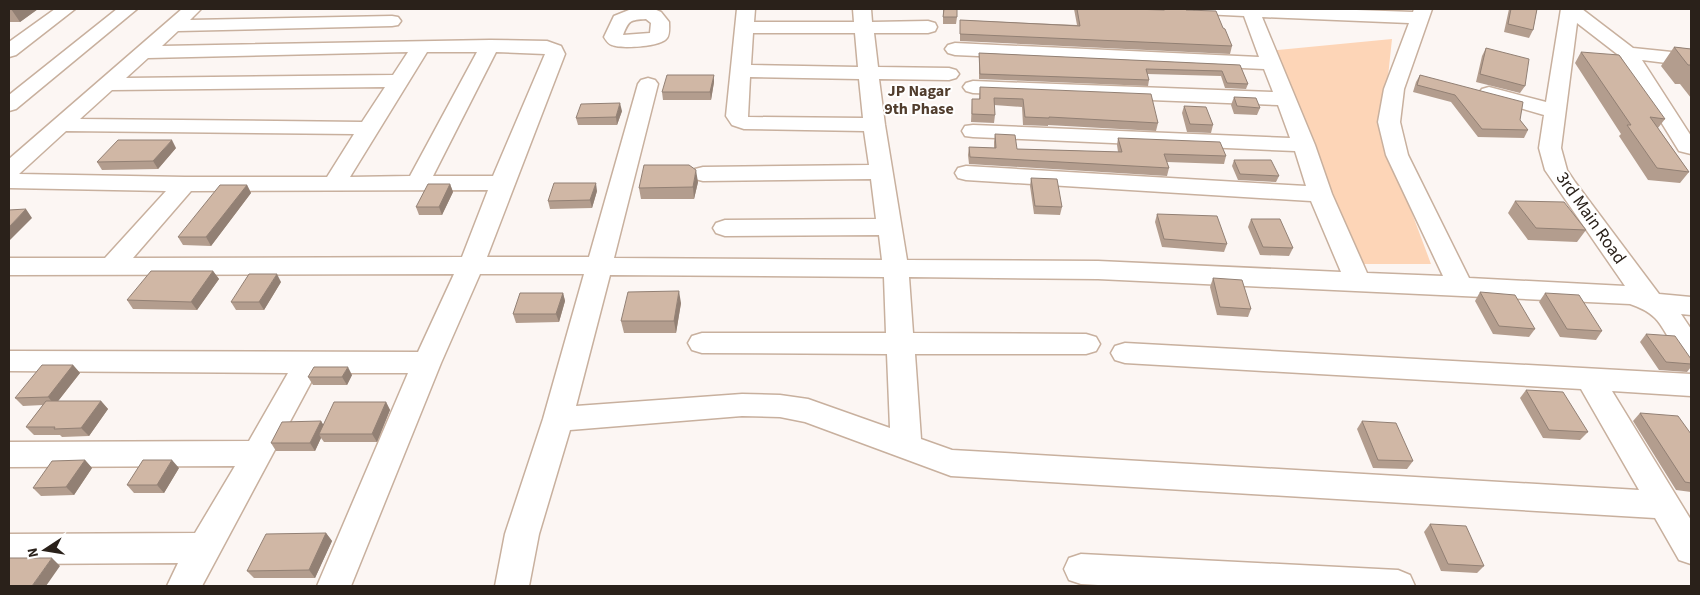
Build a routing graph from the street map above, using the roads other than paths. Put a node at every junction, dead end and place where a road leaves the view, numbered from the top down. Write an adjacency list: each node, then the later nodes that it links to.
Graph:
1 (66, 9): 18 (street)
2 (128, 9): 32 (street)
3 (192, 9): 11 (street)
4 (1203, 9): 6 (street)
5 (1570, 9): 13 (street, 3rd Main Road); 14 (street)
6 (1250, 10): 7 (street); 22 (street)
7 (1421, 13): 58 (street)
8 (745, 18): 9 (street); 23 (street)
9 (863, 18): 12 (street); 24 (street)
10 (392, 21): 11 (street)
11 (172, 26): 19 (street)
12 (928, 27)
13 (1567, 31): 14 (street); 33 (street, 3rd Main Road)
14 (1602, 32): 20 (street)
15 (421, 46): 16 (street); 19 (street); 26 (street)
16 (490, 46): 46 (street); 47 (street)
17 (955, 49): 22 (street)
18 (9, 51)
19 (144, 52): 27 (street)
20 (1628, 53): 21 (street); 39 (street)
21 (1691, 60)
22 (1271, 63): 31 (street)
23 (741, 71): 24 (street); 35 (street)
24 (868, 73): 25 (street); 35 (street)
25 (949, 74)
26 (398, 81): 27 (street); 36 (street)
27 (107, 84): 34 (street)
28 (648, 84): 54 (street)
29 (973, 88): 31 (street)
30 (1474, 89): 33 (street)
31 (1285, 99): 38 (street)
32 (9, 106)
33 (1556, 111): 59 (street, 3rd Main Road)
34 (60, 125): 36 (street); 40 (street)
35 (874, 125): 41 (street)
36 (368, 128): 45 (street)
37 (973, 131): 38 (street)
38 (1304, 145): 49 (street)
39 (1690, 148)
40 (9, 171)
41 (881, 172): 42 (street); 50 (street)
42 (703, 174)
43 (966, 174): 49 (street)
44 (9, 181): 48 (street)
45 (334, 183): 46 (street); 48 (street)
46 (418, 183): 47 (street)
47 (502, 183): 52 (street)
48 (185, 184): 53 (street)
49 (1320, 194): 57 (street)
50 (890, 227): 51 (street); 55 (street)
51 (725, 228)
52 (471, 265): 53 (street); 54 (street); 67 (street)
53 (112, 266): 56 (street)
54 (599, 266): 55 (street); 71 (street)
55 (896, 269): 57 (street); 62 (street)
56 (14, 274)
57 (1358, 280): 58 (street)
58 (1460, 286): 59 (street)
59 (1651, 302): 60 (street); 64 (street)
60 (1691, 306)
61 (702, 343): 62 (street)
62 (900, 343): 63 (street); 72 (street)
63 (1086, 344)
64 (1691, 349)
65 (1126, 353): 69 (street)
66 (9, 362): 68 (street)
67 (427, 363): 68 (street); 81 (street)
68 (307, 364): 73 (street)
69 (1590, 379): 70 (street); 75 (street)
70 (1691, 384)
71 (558, 419): 72 (street); 82 (street)
72 (906, 448): 75 (street)
73 (258, 453): 74 (street); 77 (street)
74 (9, 454)
75 (1664, 505): 78 (street)
76 (9, 548): 77 (street)
77 (204, 548): 80 (street)
78 (1691, 548)
79 (1081, 569): 83 (street)
80 (184, 586)
81 (334, 586)
82 (512, 586)
83 (1398, 586)

